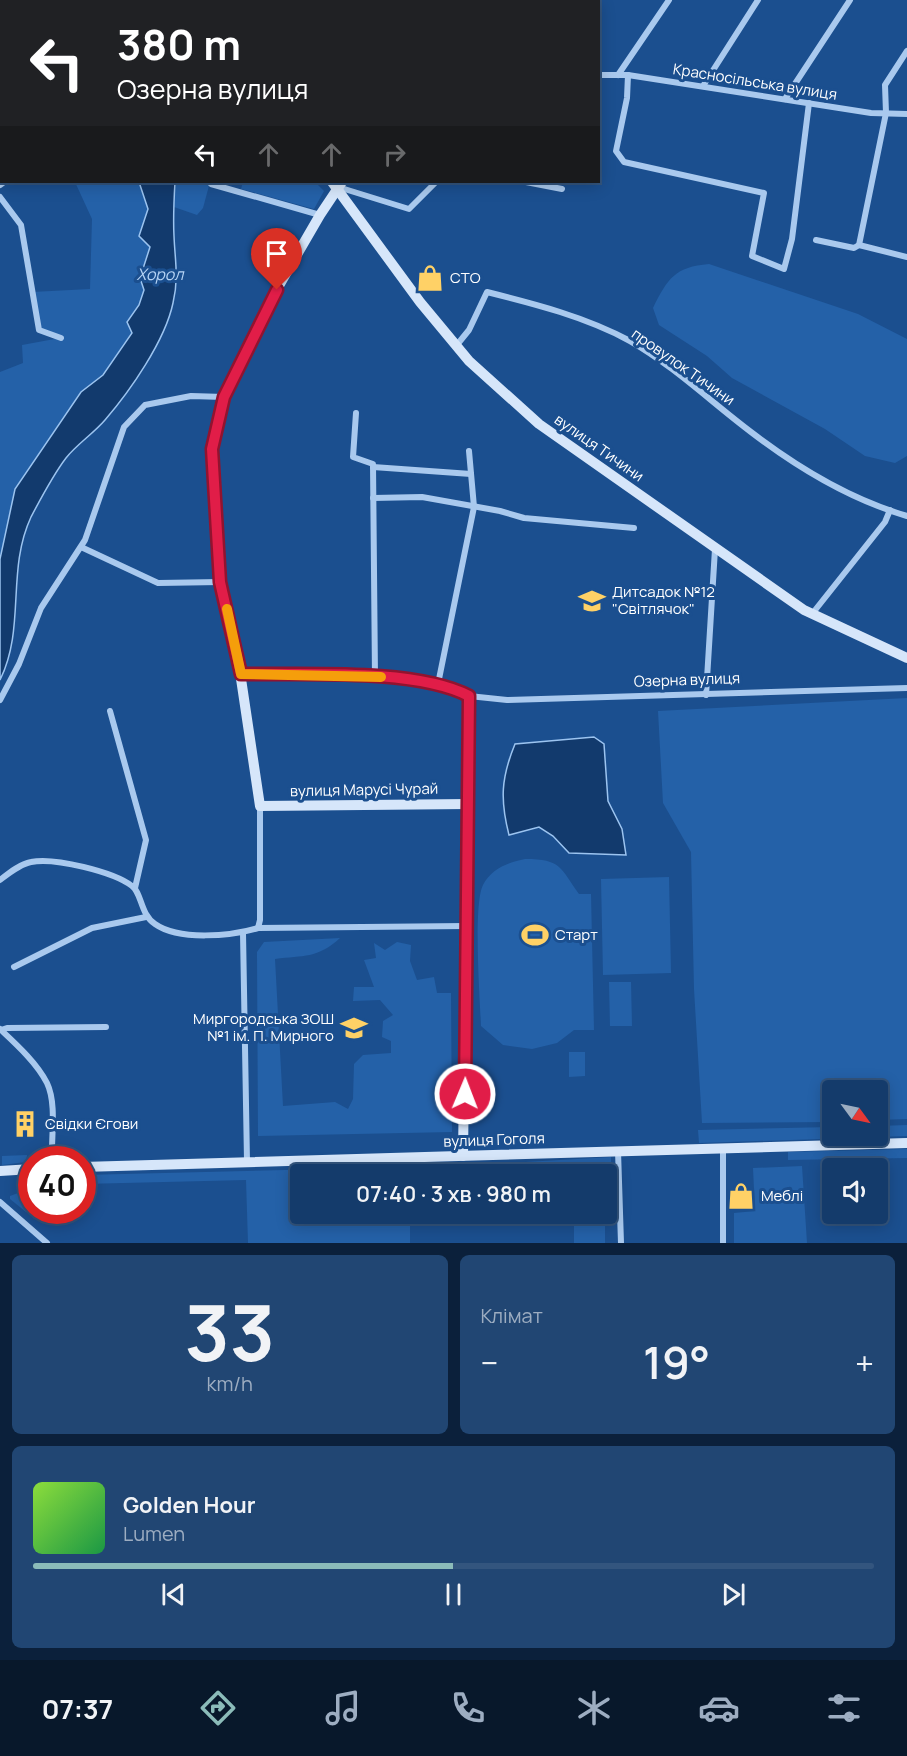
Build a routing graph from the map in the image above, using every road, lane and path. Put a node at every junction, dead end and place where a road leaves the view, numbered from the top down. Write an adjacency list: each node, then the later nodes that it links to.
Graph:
1 (669, 0): 6 (street)
2 (758, 0): 8 (street)
3 (850, 0): 9 (street)
4 (907, 51): 11 (street)
5 (600, 75): 6 (street, Красносільська вулиця)
6 (618, 75): 7 (street, Красносільська вулиця)
7 (628, 75): 8 (street, Красносільська вулиця); 10 (street)
8 (703, 86): 9 (street, Красносільська вулиця)
9 (785, 99): 10 (street, Красносільська вулиця)
10 (809, 103): 11 (street, Красносільська вулиця)
11 (886, 113): 12 (street, Красносільська вулиця); 21 (street)
12 (907, 114)
13 (337, 183): 14 (street); 19 (street); 24 (street, вулиця Тичини)
14 (435, 183)
15 (531, 183): 17 (street)
16 (211, 184): 19 (street)
17 (562, 189)
18 (0, 197): 23 (street)
19 (320, 215): 25 (street)
20 (816, 240): 21 (street)
21 (859, 245): 22 (street)
22 (907, 257)
23 (61, 338)
24 (456, 346): 32 (street, провулок Тичини); 36 (street, вулиця Тичини)
25 (224, 397): 35 (street); 37 (street)
26 (356, 414): 28 (street)
27 (469, 452): 29 (street)
28 (373, 467): 29 (street); 30 (street)
29 (471, 474): 31 (street)
30 (373, 498): 31 (street); 41 (street)
31 (474, 507): 34 (street); 42 (street)
32 (890, 510): 33 (street, провулок Тичини); 38 (street)
33 (907, 516)
34 (634, 528)
35 (81, 547): 37 (street); 46 (street)
36 (715, 549): 38 (street, вулиця Тичини); 44 (street)
37 (220, 582): 40 (street)
38 (812, 614): 39 (street, вулиця Тичини)
39 (907, 658)
40 (241, 674): 41 (street, Озерна вулиця); 49 (street)
41 (375, 677): 42 (street, Озерна вулиця)
42 (438, 684): 45 (street, Озерна вулиця)
43 (907, 688): 44 (street, Озерна вулиця)
44 (706, 695): 45 (street, Озерна вулиця)
45 (469, 696): 48 (street)
46 (0, 700)
47 (110, 711): 51 (street)
48 (469, 804): 49 (street, вулиця Марусі Чурай); 53 (street)
49 (260, 806): 54 (street)
50 (0, 880): 51 (street)
51 (135, 888): 52 (street)
52 (146, 917): 55 (street); 56 (street)
53 (466, 926): 54 (street); 63 (street)
54 (258, 928): 55 (street)
55 (243, 933): 64 (street)
56 (14, 967)
57 (106, 1027): 58 (street)
58 (1, 1030): 60 (street)
59 (907, 1143): 61 (street, вулиця Гоголя)
60 (51, 1146)
61 (723, 1148): 62 (street, вулиця Гоголя); 71 (street)
62 (618, 1151): 63 (street, вулиця Гоголя); 70 (street)
63 (463, 1156): 64 (street, вулиця Гоголя)
64 (247, 1161): 65 (street, вулиця Гоголя)
65 (96, 1166)
66 (18, 1170): 67 (street)
67 (0, 1172)
68 (0, 1202): 69 (street)
69 (46, 1243)
70 (621, 1243)
71 (723, 1243)

